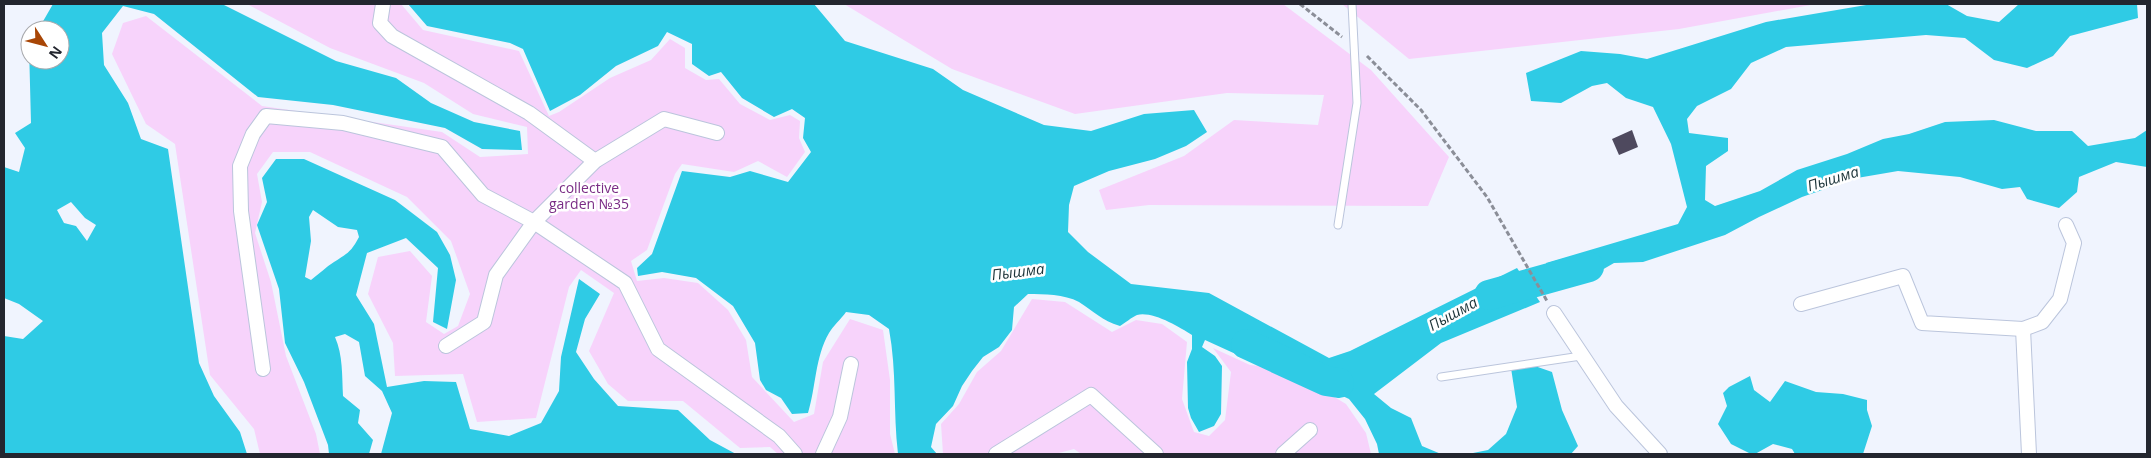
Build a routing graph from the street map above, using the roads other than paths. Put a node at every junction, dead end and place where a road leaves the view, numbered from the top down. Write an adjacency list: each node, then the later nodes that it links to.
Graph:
1 (382, 4): 4 (street)
2 (1352, 4): 6 (lane)
3 (717, 133): 4 (street)
4 (595, 161): 5 (street)
5 (534, 222): 11 (street); 14 (street); 17 (street)
6 (1338, 225)
7 (2066, 225): 10 (street)
8 (1801, 304): 10 (street)
9 (1554, 313): 12 (street)
10 (2023, 328): 23 (street)
11 (446, 346)
12 (1581, 356): 15 (lane); 22 (street)
13 (851, 364): 18 (street)
14 (263, 369)
15 (1441, 377)
16 (1310, 430): 21 (street)
17 (795, 454)
18 (824, 454)
19 (996, 454): 20 (street)
20 (1156, 454)
21 (1283, 454)
22 (1660, 454)
23 (2029, 454)

